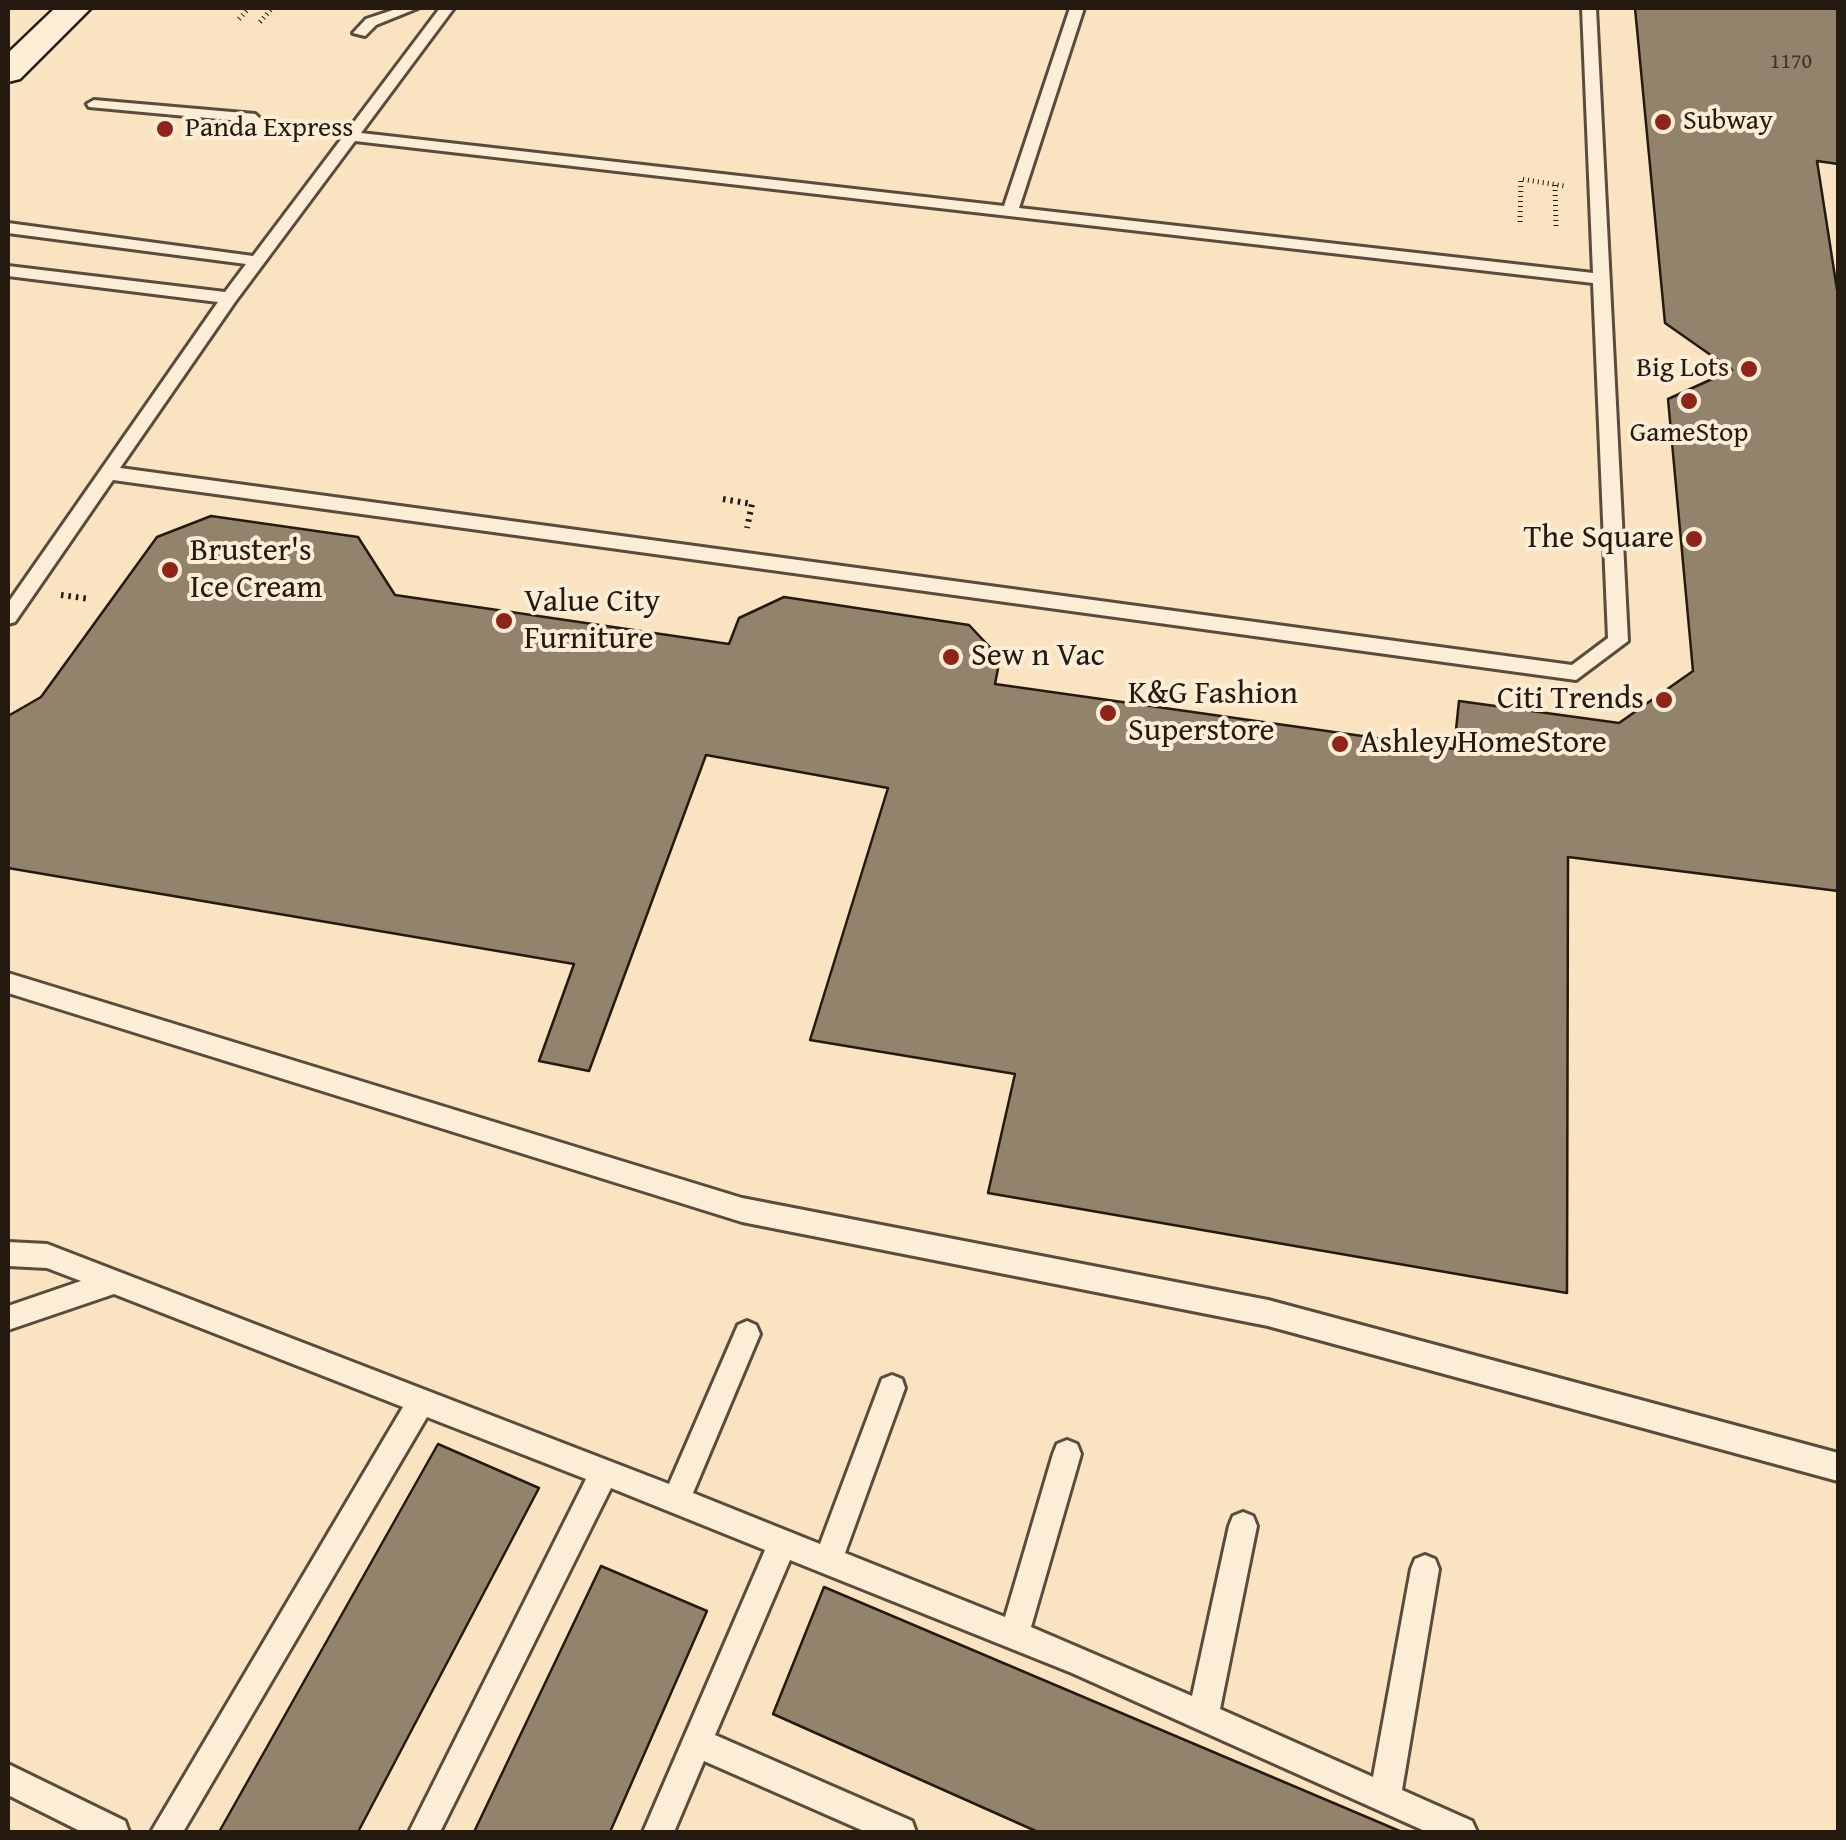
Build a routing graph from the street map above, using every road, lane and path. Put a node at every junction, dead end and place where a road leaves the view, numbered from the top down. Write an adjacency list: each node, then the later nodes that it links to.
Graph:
1 (74, 8): 11 (main road)
2 (249, 8): 8 (path)
3 (272, 8): 9 (path)
4 (412, 8): 10 (lane)
5 (447, 8): 14 (lane)
6 (1077, 8): 17 (lane)
7 (1589, 8): 23 (lane)
8 (239, 19)
9 (260, 22)
10 (360, 33)
11 (8, 72)
12 (94, 104): 13 (lane)
13 (269, 134)
14 (352, 136): 17 (lane); 21 (lane)
15 (1556, 184): 16 (path); 18 (path); 19 (path)
16 (1564, 186)
17 (1011, 209): 23 (lane)
18 (1520, 222)
19 (1556, 226)
20 (8, 228): 21 (lane)
21 (258, 261): 24 (lane)
22 (8, 270): 24 (lane)
23 (1600, 279): 25 (lane)
24 (228, 298): 25 (lane)
25 (109, 473): 28 (lane)
26 (723, 499): 27 (path)
27 (746, 531)
28 (8, 617)
29 (8, 983): 37 (lane)
30 (8, 1254): 31 (lane)
31 (115, 1282): 32 (lane); 35 (lane)
32 (8, 1318)
33 (747, 1334): 39 (lane)
34 (892, 1388): 42 (lane)
35 (422, 1400): 38 (lane); 50 (lane)
36 (1067, 1454): 44 (lane)
37 (1838, 1466)
38 (604, 1472): 39 (lane); 51 (lane)
39 (676, 1500): 41 (lane)
40 (1243, 1526): 45 (lane)
41 (783, 1543): 42 (lane); 46 (lane)
42 (828, 1560): 44 (lane)
43 (1425, 1569): 48 (lane)
44 (1014, 1636): 45 (lane)
45 (1203, 1716): 48 (lane)
46 (697, 1742): 52 (lane); 53 (lane)
47 (8, 1779): 49 (lane)
48 (1384, 1798): 54 (lane)
49 (114, 1832)
50 (166, 1832)
51 (424, 1832)
52 (658, 1832)
53 (901, 1832)
54 (1461, 1832)

